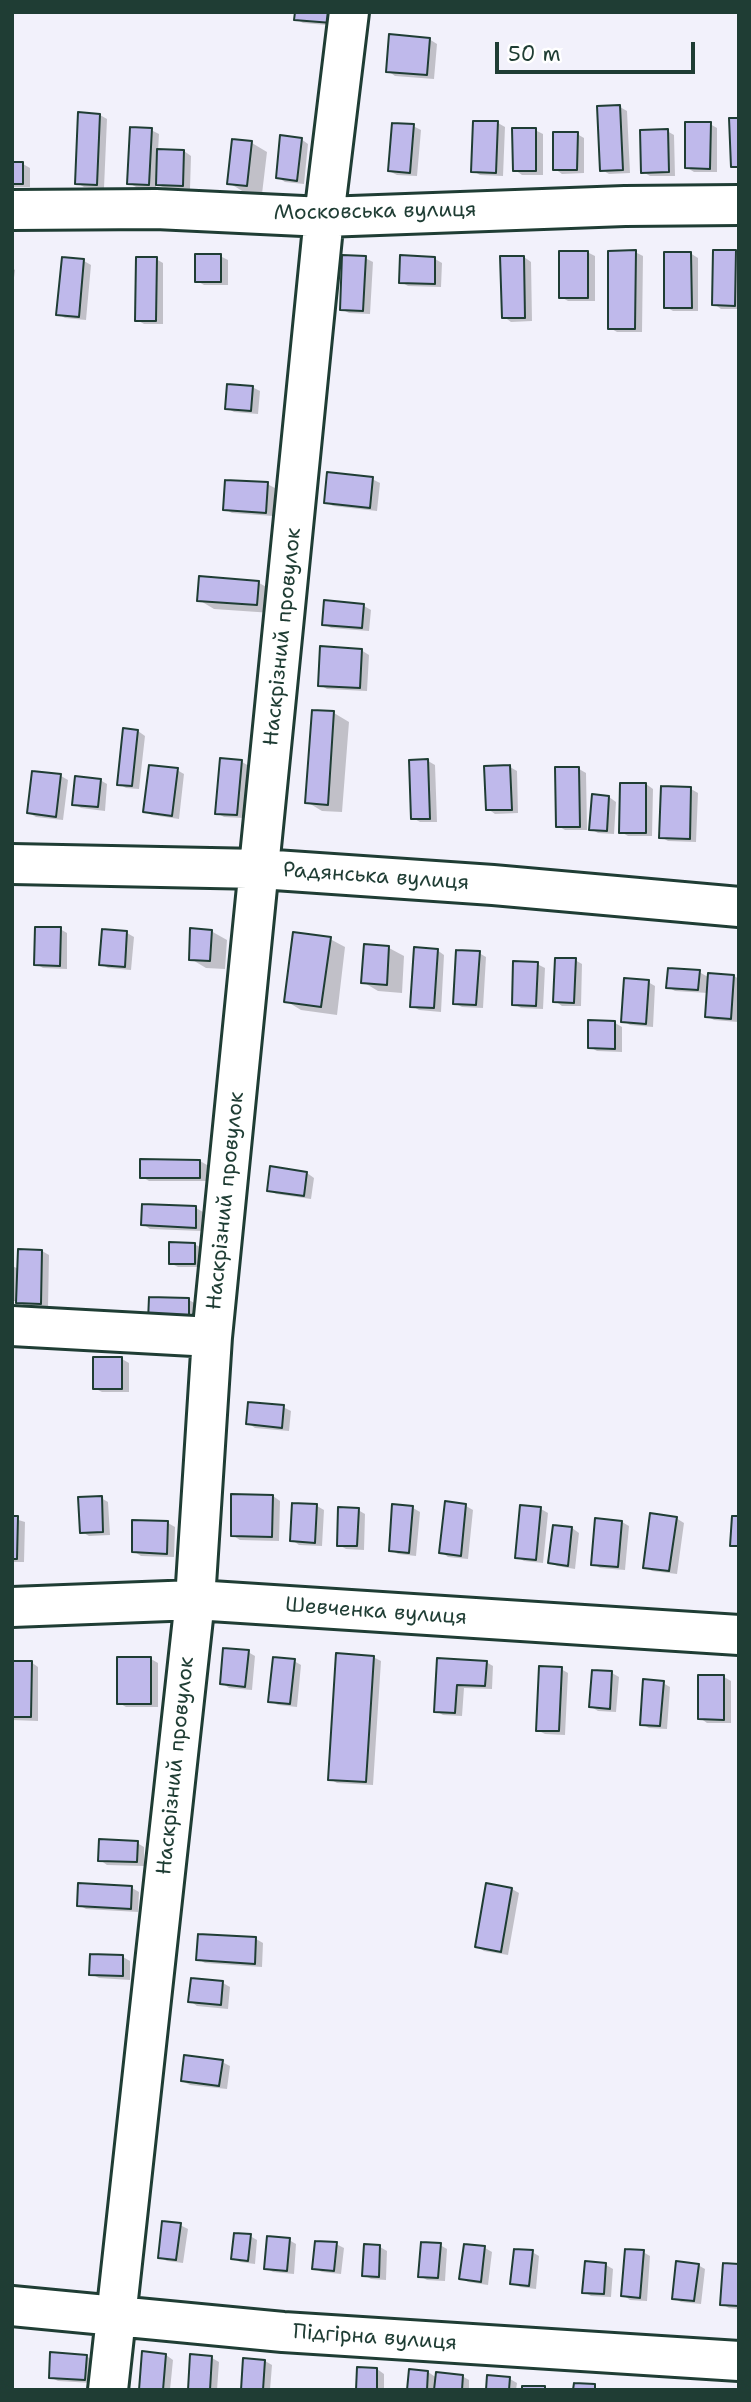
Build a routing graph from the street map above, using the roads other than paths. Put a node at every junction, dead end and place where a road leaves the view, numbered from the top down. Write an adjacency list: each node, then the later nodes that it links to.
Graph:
1 (349, 12): 4 (street, Наскрізний провулок)
2 (739, 205): 4 (street, Московська вулиця)
3 (12, 210): 4 (street, Московська вулиця)
4 (324, 217): 6 (street, Наскрізний провулок)
5 (12, 864): 6 (street, Радянська вулиця)
6 (260, 869): 7 (street, Радянська вулиця); 9 (street, Наскрізний провулок)
7 (739, 907)
8 (12, 1326): 9 (street)
9 (212, 1337): 10 (street, Наскрізний провулок)
10 (195, 1601): 11 (street, Шевченка вулиця); 12 (street, Шевченка вулиця); 14 (street, Наскрізний провулок)
11 (12, 1607)
12 (739, 1635)
13 (12, 2306): 14 (street, Підгірна вулиця)
14 (115, 2316): 15 (street, Підгірна вулиця); 16 (street, Наскрізний провулок)
15 (739, 2361)
16 (108, 2390)

